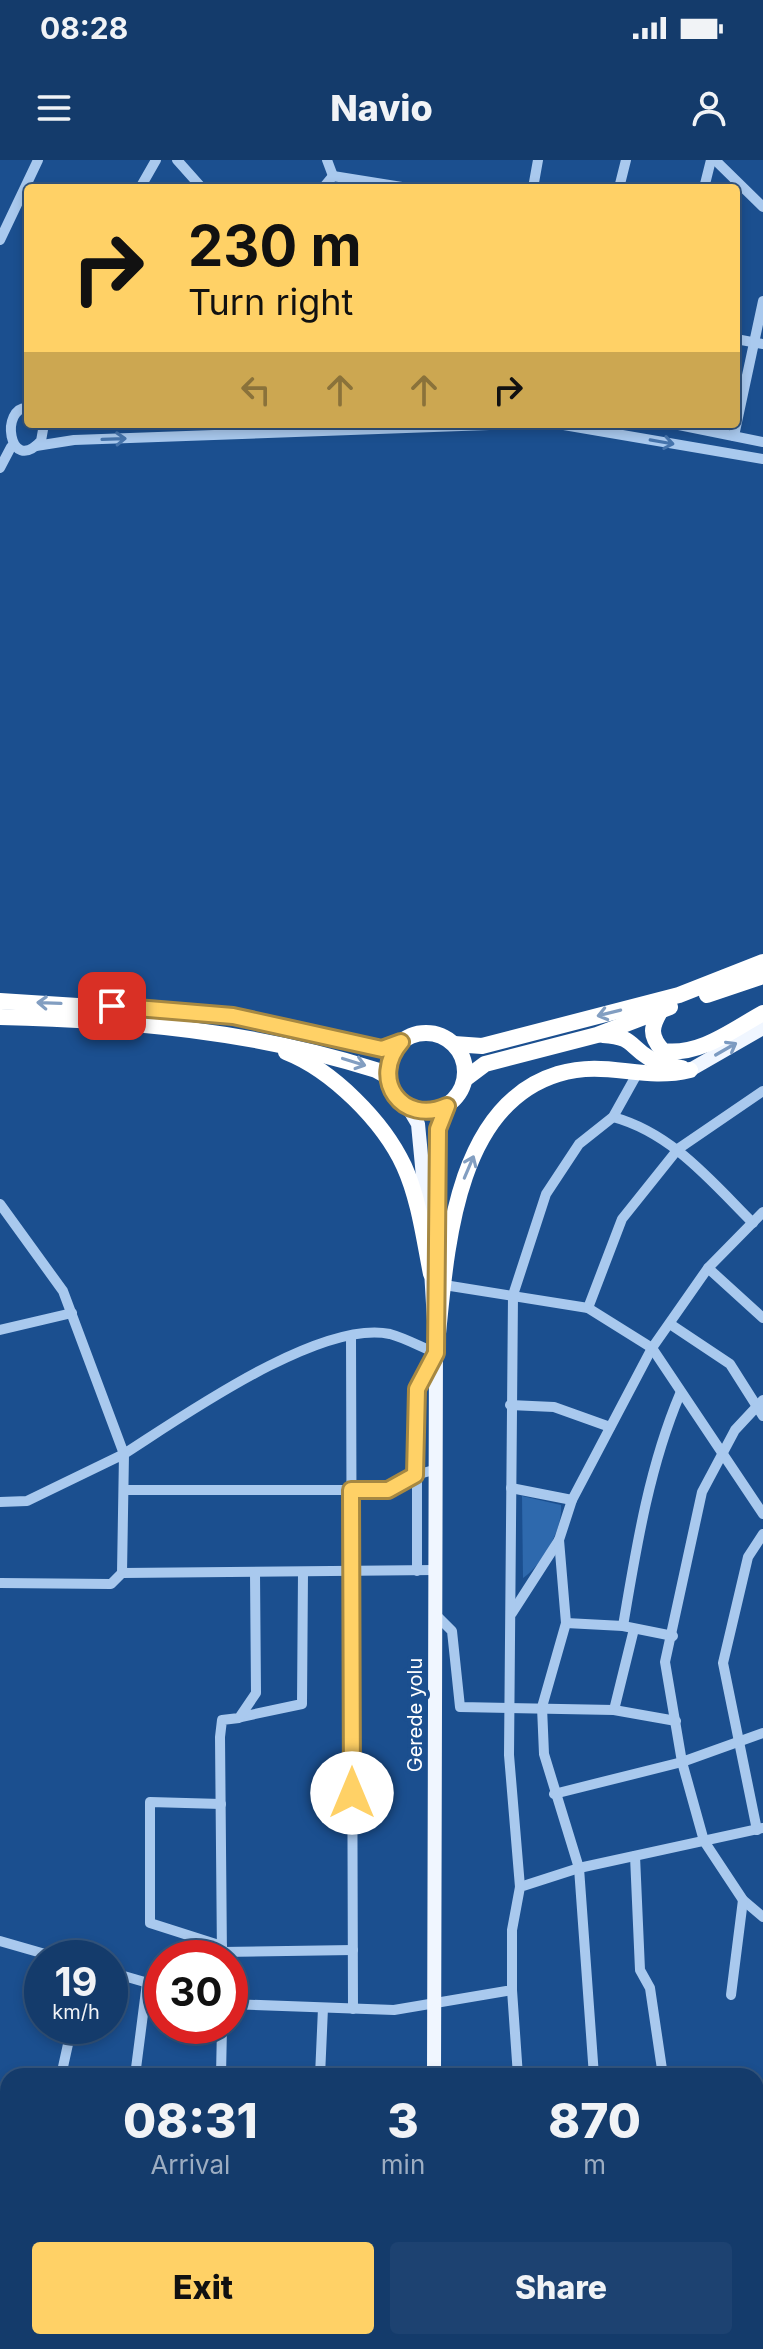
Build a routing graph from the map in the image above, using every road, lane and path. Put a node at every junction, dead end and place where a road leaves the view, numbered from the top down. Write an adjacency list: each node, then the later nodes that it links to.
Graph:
1 (38, 160): 9 (street)
2 (156, 160): 10 (street)
3 (177, 160): 11 (street)
4 (327, 160): 8 (street)
5 (538, 160): 14 (street)
6 (626, 160): 15 (street)
7 (713, 160): 16 (street); 17 (street)
8 (333, 176): 12 (street); 13 (street)
9 (27, 184)
10 (142, 184)
11 (198, 184)
12 (326, 184)
13 (383, 184)
14 (534, 184)
15 (622, 184)
16 (705, 184)
17 (739, 184)
18 (740, 185): 20 (street)
19 (24, 189): 21 (street)
20 (763, 207)
21 (0, 240)
22 (763, 301): 23 (street)
23 (758, 343): 27 (street)
24 (0, 409): 26 (street)
25 (24, 409): 26 (street)
26 (15, 410): 34 (street)
27 (740, 413)
28 (44, 428): 36 (street)
29 (408, 428): 36 (street, one-way to 29)
30 (581, 428): 37 (street, one-way to 37)
31 (694, 428): 33 (street)
32 (736, 428): 33 (street)
33 (734, 436): 35 (street)
34 (5, 442): 36 (street); 38 (street)
35 (763, 442)
36 (36, 446)
37 (763, 459)
38 (0, 468)
39 (763, 960): 49 (highway, one-way to 49)
40 (763, 976): 42 (highway)
41 (0, 1001): 48 (highway, one-way to 41)
42 (661, 1010): 43 (highway); 46 (highway)
43 (763, 1013)
44 (0, 1017): 47 (highway)
45 (763, 1028): 50 (main road, one-way to 45)
46 (597, 1035): 50 (highway); 53 (highway)
47 (243, 1036): 52 (highway, one-way to 52); 63 (highway)
48 (401, 1042): 49 (highway); 52 (highway)
49 (454, 1044): 53 (highway)
50 (690, 1070): 51 (highway)
51 (637, 1074): 57 (street); 63 (highway, one-way to 51)
52 (387, 1076): 56 (highway)
53 (465, 1079): 55 (highway)
54 (763, 1091): 58 (street)
55 (447, 1106): 56 (highway); 63 (main road)
56 (408, 1107): 63 (main road)
57 (613, 1117): 58 (street); 64 (street)
58 (678, 1149): 61 (street); 65 (street)
59 (0, 1204): 66 (street)
60 (763, 1212): 61 (street)
61 (753, 1223): 62 (street)
62 (708, 1268): 67 (street); 68 (street)
63 (436, 1282): 64 (street); 72 (highway)
64 (513, 1295): 65 (street); 74 (street)
65 (588, 1308): 71 (street)
66 (72, 1313): 69 (street); 78 (street)
67 (763, 1318)
68 (670, 1324): 71 (street); 75 (street)
69 (0, 1330)
70 (351, 1336): 72 (street); 78 (street); 83 (street)
71 (652, 1348): 73 (street); 76 (street)
72 (436, 1353): 79 (main road, Gerede yolu); 80 (street)
73 (680, 1394): 77 (street); 99 (street)
74 (510, 1405): 76 (street); 81 (street)
75 (761, 1408): 77 (street)
76 (610, 1427): 84 (street)
77 (720, 1453): 86 (street); 100 (street)
78 (124, 1454): 82 (street); 85 (street)
79 (434, 1470): 80 (street); 89 (main road, Gerede yolu)
80 (415, 1475): 83 (street); 90 (street)
81 (511, 1488): 84 (street); 97 (street)
82 (124, 1490): 83 (street); 93 (street)
83 (351, 1490): 92 (street)
84 (572, 1500): 88 (street)
85 (0, 1502)
86 (763, 1514)
87 (763, 1534): 107 (street)
88 (559, 1540): 97 (street); 98 (street)
89 (435, 1570): 90 (street); 96 (main road, Gerede yolu)
90 (417, 1571): 92 (street)
91 (303, 1572): 92 (street); 94 (street); 104 (street)
92 (351, 1572): 122 (street)
93 (122, 1573): 94 (street); 95 (street)
94 (255, 1573): 104 (street)
95 (0, 1583)
96 (435, 1614): 101 (street); 126 (main road, Gerede yolu)
97 (511, 1615): 101 (street)
98 (566, 1623): 99 (street); 102 (street)
99 (629, 1628): 100 (street); 103 (street)
100 (673, 1636): 105 (street)
101 (510, 1705): 102 (street); 115 (street)
102 (542, 1707): 103 (street); 109 (street)
103 (614, 1710): 105 (street)
104 (239, 1718): 110 (street)
105 (676, 1721): 108 (street)
106 (763, 1733): 107 (street)
107 (737, 1741): 108 (street); 111 (street)
108 (682, 1762): 109 (street); 112 (street)
109 (554, 1794): 114 (street)
110 (221, 1804): 118 (street); 119 (street)
111 (760, 1829): 112 (street)
112 (704, 1841): 113 (street); 116 (street)
113 (635, 1856): 114 (street); 140 (street)
114 (579, 1868): 115 (street); 139 (street)
115 (520, 1887): 124 (street)
116 (743, 1900): 117 (street); 125 (street)
117 (763, 1917)
118 (192, 1940)
119 (222, 1940)
120 (1, 1944): 121 (street)
121 (24, 1950)
122 (353, 1950): 123 (street); 130 (street)
123 (248, 1952)
124 (512, 1990): 126 (street); 138 (street)
125 (731, 1995)
126 (435, 2001): 130 (street); 137 (main road, Gerede yolu)
127 (248, 2005): 129 (street)
128 (144, 2006): 134 (street)
129 (323, 2008): 130 (street); 136 (street)
130 (353, 2009)
131 (68, 2044): 133 (street)
132 (222, 2044): 135 (street)
133 (63, 2068)
134 (136, 2068)
135 (221, 2068)
136 (320, 2068)
137 (434, 2068)
138 (517, 2068)
139 (593, 2068)
140 (662, 2068)

